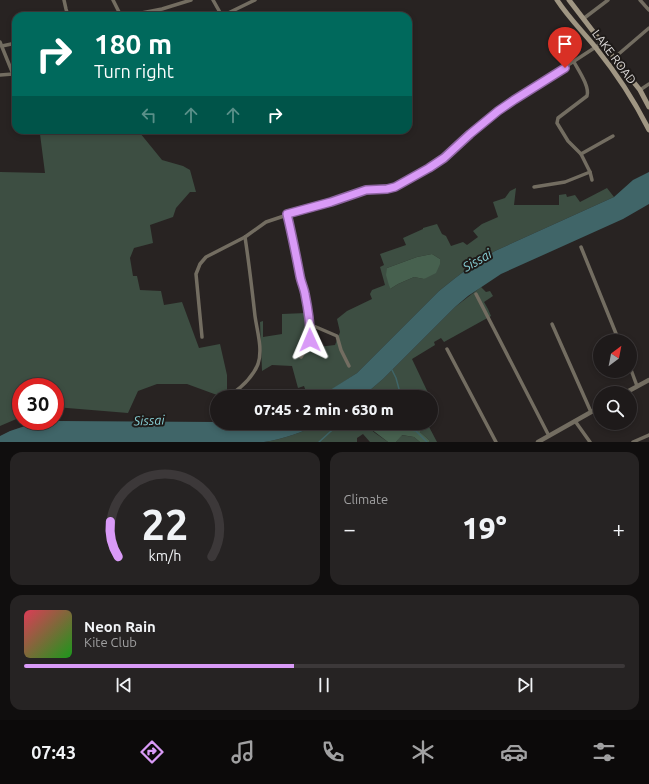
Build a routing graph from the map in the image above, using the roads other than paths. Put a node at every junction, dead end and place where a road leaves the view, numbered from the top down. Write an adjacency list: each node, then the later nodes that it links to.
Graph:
1 (64, 0): 11 (street)
2 (113, 0): 12 (street)
3 (191, 0): 13 (street)
4 (213, 0): 14 (street)
5 (255, 0): 15 (street)
6 (557, 0): 21 (main road, LAKE ROAD)
7 (570, 0): 16 (main road, LAKE ROAD)
8 (608, 0): 16 (street)
9 (640, 0): 10 (street)
10 (649, 10)
11 (67, 12)
12 (119, 12)
13 (149, 12)
14 (220, 12)
15 (230, 12)
16 (583, 19): 19 (main road, LAKE ROAD)
17 (649, 28): 22 (street)
18 (12, 43): 20 (street)
19 (602, 43): 21 (street); 22 (main road, LAKE ROAD)
20 (1, 44): 24 (street)
21 (595, 48): 23 (street); 30 (main road, LAKE ROAD)
22 (614, 58): 28 (main road, LAKE ROAD)
23 (574, 62): 32 (street); 36 (street)
24 (12, 68)
25 (12, 74): 26 (street)
26 (0, 75)
27 (649, 84): 28 (street)
28 (640, 90): 29 (main road, LAKE ROAD)
29 (649, 107)
30 (649, 130)
31 (612, 136): 32 (street)
32 (582, 154): 33 (street)
33 (590, 172): 34 (street); 35 (street)
34 (592, 180)
35 (534, 187)
36 (287, 214): 37 (street); 40 (street)
37 (245, 237): 43 (street); 50 (street)
38 (580, 247): 42 (street)
39 (476, 294): 54 (street)
40 (309, 324): 45 (street); 46 (street)
41 (552, 324): 51 (street)
42 (616, 334)
43 (202, 337)
44 (447, 349): 55 (street)
45 (301, 357)
46 (349, 366)
47 (635, 378): 49 (street)
48 (649, 380): 49 (street)
49 (638, 386)
50 (237, 390)
51 (591, 412): 52 (street)
52 (574, 421): 54 (street); 57 (street)
53 (649, 435): 58 (street)
54 (549, 436): 56 (street)
55 (496, 442)
56 (538, 442)
57 (590, 442)
58 (633, 442)

